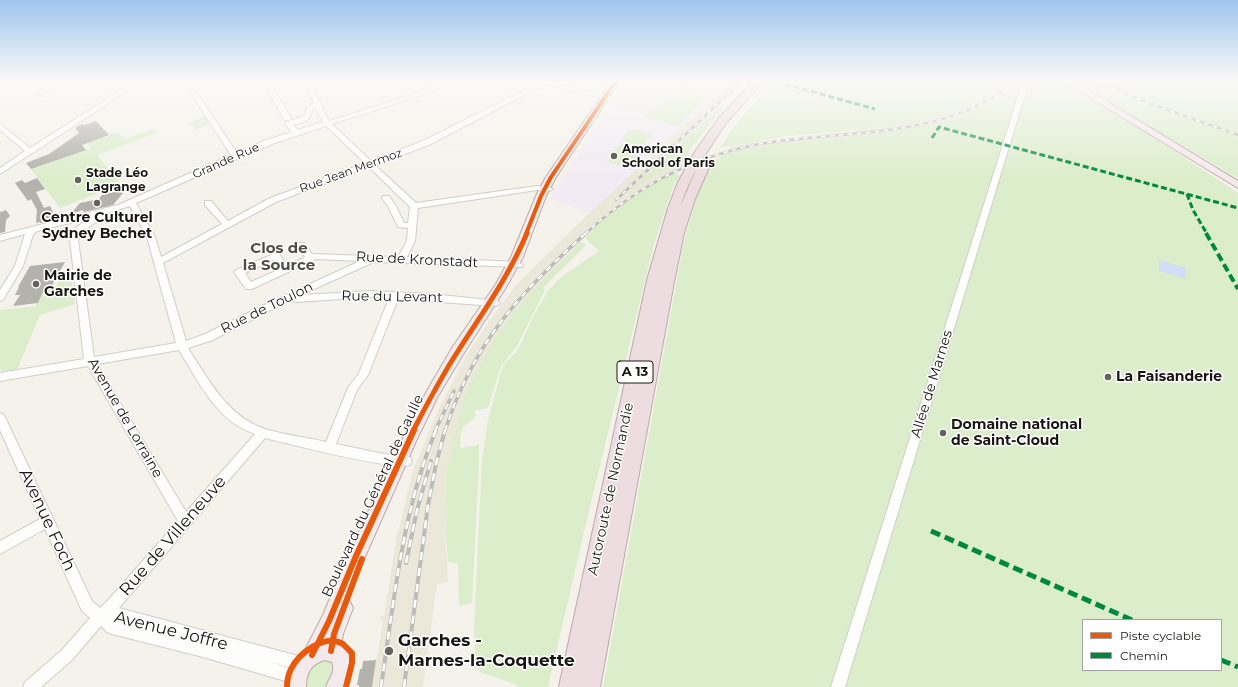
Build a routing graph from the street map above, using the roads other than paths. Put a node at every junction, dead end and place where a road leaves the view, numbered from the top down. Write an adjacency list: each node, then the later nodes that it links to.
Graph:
1 (90, 113): 19 (street)
2 (207, 113): 20 (street)
3 (284, 113): 13 (street)
4 (310, 113): 16 (street)
5 (322, 113): 14 (street)
6 (359, 113): 14 (street, Grande Rue)
7 (487, 113): 21 (street, Rue Jean Mermoz)
8 (596, 113): 24 (main road, Boulevard du Général de Gaulle)
9 (729, 113): 60 (highway, Autoroute de Normandie / A 13)
10 (739, 113): 61 (highway, Autoroute de Normandie / A 13)
11 (1016, 113): 62 (street, Allée de Marnes)
12 (1122, 113): 23 (main road)
13 (287, 118)
14 (327, 123): 16 (street, Grande Rue); 21 (street)
15 (0, 126): 17 (street)
16 (296, 133): 20 (street, Grande Rue)
17 (11, 134): 18 (street); 19 (street)
18 (0, 137)
19 (30, 151): 22 (street)
20 (235, 156): 26 (street, Grande Rue)
21 (369, 163): 28 (street); 30 (street, Rue Jean Mermoz)
22 (0, 172)
23 (1238, 185)
24 (547, 189): 28 (street); 39 (main road, Boulevard du Général de Gaulle)
25 (386, 198): 31 (street)
26 (132, 203): 29 (street, Grande Rue); 38 (street)
27 (208, 203): 30 (street)
28 (414, 206): 31 (street)
29 (113, 209): 32 (street, Grande Rue); 46 (street, Avenue de Lorraine)
30 (227, 225): 38 (street, Rue Jean Mermoz)
31 (412, 226): 37 (street)
32 (34, 230): 33 (street, Grande Rue); 43 (street)
33 (0, 238)
34 (301, 245): 35 (street)
35 (313, 257): 36 (street, Rue de Kronstadt); 40 (street)
36 (374, 258): 37 (street, Rue de Kronstadt); 42 (street, Rue de Toulon)
37 (401, 260): 39 (street, Rue de Kronstadt)
38 (158, 262): 45 (street)
39 (516, 264): 44 (main road, Boulevard du Général de Gaulle)
40 (286, 270): 40 (street)
41 (395, 295): 42 (street, Rue du Levant); 44 (street, Rue du Levant); 50 (street)
42 (290, 297): 45 (street, Rue de Toulon)
43 (0, 298)
44 (493, 303): 51 (main road, Boulevard du Général de Gaulle)
45 (182, 346): 46 (street, Rue de Toulon); 49 (street)
46 (91, 362): 47 (street, Rue de Toulon); 53 (street, Avenue de Lorraine)
47 (0, 377)
48 (0, 418): 52 (street, Avenue Foch)
49 (263, 433): 50 (street); 53 (street, Rue de Villeneuve)
50 (329, 447): 51 (street)
51 (403, 461): 56 (main road, Boulevard du Général de Gaulle); 57 (main road, Boulevard du Général de Gaulle)
52 (48, 521): 54 (street); 55 (street, Avenue Foch)
53 (185, 521): 55 (street, Rue de Villeneuve)
54 (0, 548)
55 (101, 616): 57 (street, Avenue Joffre); 58 (street, Rue de Villeneuve)
56 (331, 651): 57 (main road); 59 (main road)
57 (302, 671)
58 (30, 687)
59 (335, 687)
60 (570, 687)
61 (589, 687)
62 (838, 687)

